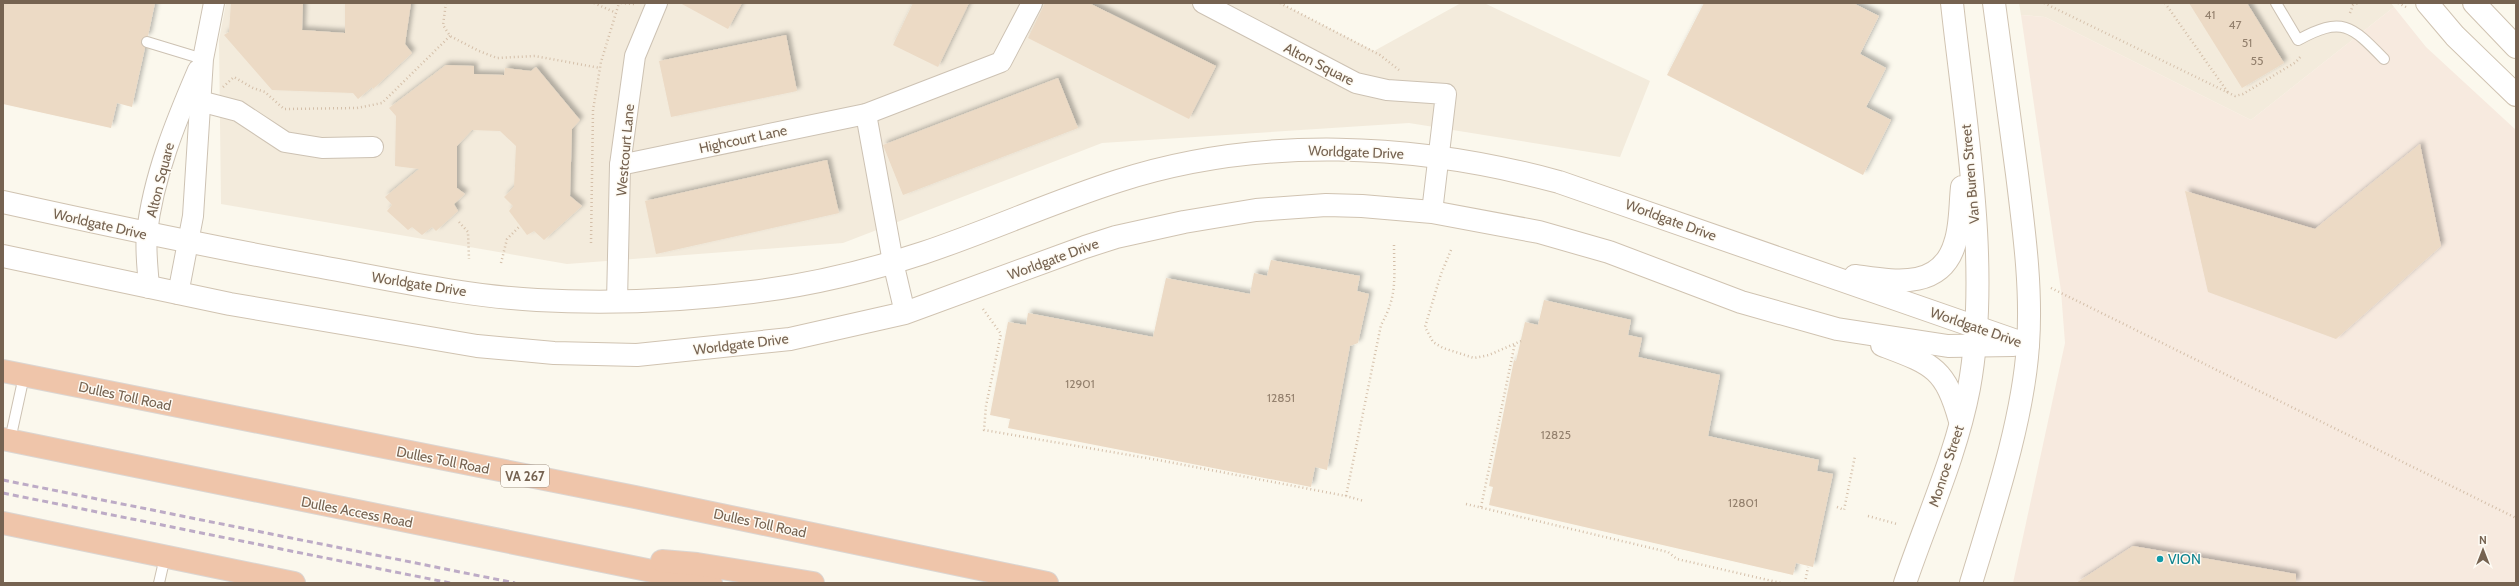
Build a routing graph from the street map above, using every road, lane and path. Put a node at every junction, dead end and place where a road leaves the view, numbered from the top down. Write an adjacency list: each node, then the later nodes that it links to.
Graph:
1 (214, 3): 25 (street, Alton Square)
2 (446, 3): 21 (path)
3 (594, 3): 19 (path)
4 (620, 3): 5 (path); 19 (path)
5 (635, 3)
6 (657, 3): 36 (street, Westcourt Lane)
7 (1032, 3): 32 (street, Highcourt Lane)
8 (1203, 3): 28 (street, Alton Square)
9 (1280, 3): 28 (path)
10 (1952, 3): 33 (street, Van Buren Street)
11 (1994, 3): 61 (street)
12 (2044, 3): 29 (path)
13 (2165, 3): 29 (path)
14 (2276, 3): 26 (lane)
15 (2358, 3): 20 (path)
16 (2398, 3): 18 (path)
17 (2474, 3): 23 (street)
18 (2417, 5): 30 (street)
19 (614, 12): 27 (path)
20 (2348, 16)
21 (450, 36): 27 (path); 31 (path)
22 (147, 42): 25 (lane)
23 (2516, 47)
24 (2303, 53): 29 (path)
25 (203, 59): 31 (street, Alton Square)
26 (2384, 59)
27 (600, 68): 43 (path)
28 (1405, 92): 35 (street, Alton Square)
29 (2229, 95)
30 (2516, 95)
31 (202, 97): 34 (street); 41 (street, Alton Square); 42 (street, Alton Square)
32 (866, 114): 36 (street, Highcourt Lane); 48 (street)
33 (1967, 138): 50 (street); 58 (street, Van Buren Street)
34 (373, 147)
35 (1438, 156): 38 (street, Alton Square); 48 (street, Worldgate Drive); 50 (street, Worldgate Drive)
36 (620, 165): 54 (street, Westcourt Lane)
37 (3, 202): 41 (street, Worldgate Drive)
38 (1432, 212): 56 (street, Worldgate Drive); 57 (street, Worldgate Drive)
39 (460, 222): 47 (path)
40 (519, 227): 49 (path)
41 (147, 234): 42 (street, Worldgate Drive); 51 (street, Alton Square)
42 (188, 243): 53 (street, Alton Square); 54 (street, Worldgate Drive)
43 (591, 244)
44 (1394, 244): 67 (path)
45 (1451, 250): 60 (path)
46 (3, 256): 51 (street, Worldgate Drive)
47 (469, 259)
48 (893, 262): 54 (street, Worldgate Drive); 56 (street)
49 (501, 263)
50 (1814, 271): 58 (street, Worldgate Drive)
51 (149, 288): 53 (street, Worldgate Drive)
52 (2051, 288): 73 (path)
53 (178, 294): 56 (street, Worldgate Drive)
54 (617, 302)
55 (983, 309): 67 (path)
56 (905, 313)
57 (1837, 328): 58 (street, Worldgate Drive); 64 (street)
58 (1976, 337): 61 (street, Worldgate Drive); 64 (street, Monroe Street)
59 (1520, 341): 60 (path)
60 (1515, 343): 70 (path)
61 (2028, 345): 87 (street)
62 (3, 371): 63 (highway, Dulles Toll Road / VA 267)
63 (24, 376): 65 (lane); 83 (highway, Dulles Toll Road / VA 267)
64 (1961, 422): 86 (street, Monroe Street)
65 (7, 440): 76 (highway, Dulles Access Road)
66 (1855, 456): 71 (path)
67 (1346, 496): 68 (path)
68 (1364, 501)
69 (1466, 504): 70 (path)
70 (1481, 507): 84 (path)
71 (1837, 507)
72 (1868, 516): 75 (path)
73 (2516, 518)
74 (3, 523): 77 (highway)
75 (1897, 524)
76 (568, 554): 81 (highway, Dulles Access Road); 82 (highway)
77 (165, 557): 79 (lane); 80 (highway)
78 (1808, 567): 85 (path)
79 (160, 583)
80 (294, 583)
81 (711, 583)
82 (813, 583)
83 (1047, 583)
84 (1781, 583)
85 (1805, 583)
86 (1905, 583)
87 (1971, 583)

